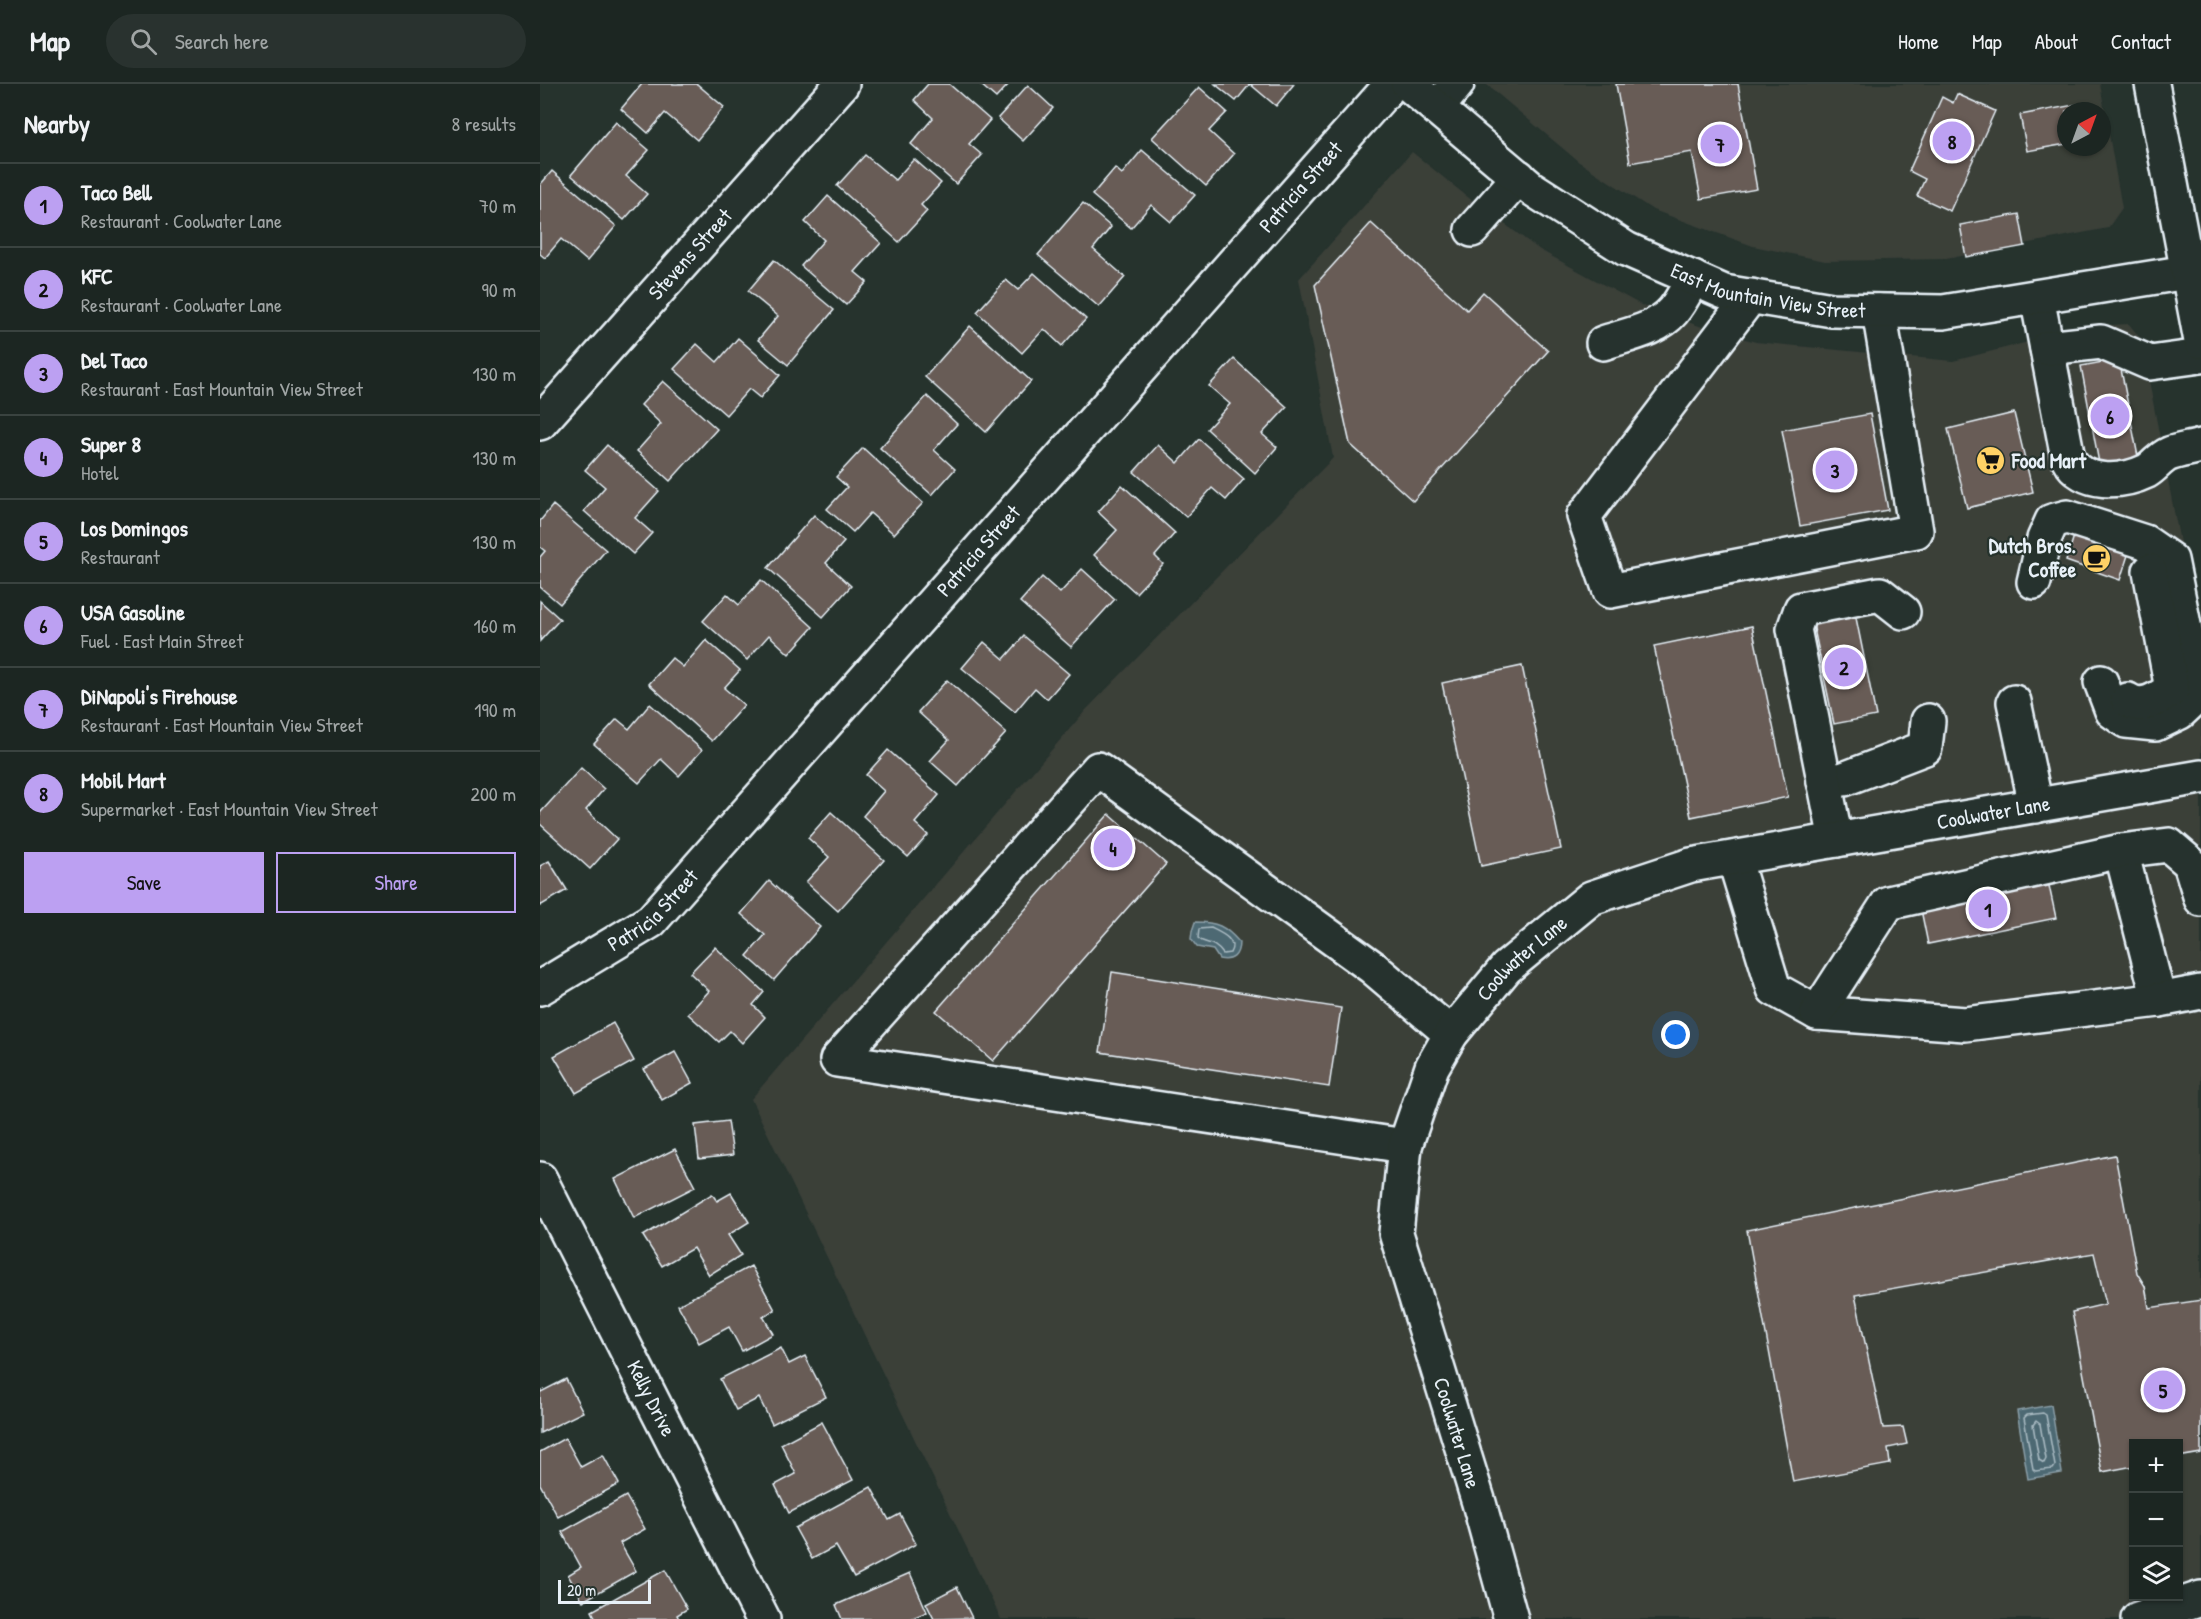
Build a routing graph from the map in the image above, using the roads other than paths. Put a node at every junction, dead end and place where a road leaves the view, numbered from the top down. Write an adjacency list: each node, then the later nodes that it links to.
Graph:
1 (842, 84): 17 (street, Stevens Street)
2 (1392, 84): 31 (street, Patricia Street)
3 (1408, 84): 5 (street, East Mountain View Street)
4 (2152, 84): 8 (street)
5 (1447, 96): 6 (street, East Mountain View Street)
6 (1519, 177): 7 (street); 9 (street, East Mountain View Street)
7 (1472, 230)
8 (2187, 272): 11 (street, East Mountain View Street); 13 (street)
9 (1693, 278): 10 (street, East Mountain View Street); 14 (street)
10 (1751, 296): 12 (street, East Mountain View Street); 12 (street)
11 (2037, 297): 12 (street, East Mountain View Street); 15 (street)
12 (1879, 311)
13 (2201, 341)
14 (1604, 344)
15 (2047, 348): 16 (street); 18 (street)
16 (2201, 356)
17 (540, 423)
18 (2201, 446)
19 (2034, 582): 21 (street)
20 (1903, 612): 25 (street)
21 (2101, 682)
22 (2014, 702): 26 (street)
23 (1928, 721): 25 (street)
24 (2201, 777): 26 (street, Coolwater Lane)
25 (1824, 782): 27 (street)
26 (2036, 806): 27 (street, Coolwater Lane)
27 (1836, 840): 29 (street, Coolwater Lane)
28 (2121, 851): 30 (street); 33 (street); 34 (street)
29 (1734, 858): 34 (street); 35 (street, Coolwater Lane)
30 (2201, 898)
31 (540, 988)
32 (2201, 992): 33 (street)
33 (2159, 1000): 34 (street)
34 (1817, 1013)
35 (1451, 1034): 36 (street, Coolwater Lane); 36 (street)
36 (1405, 1146): 40 (street, Coolwater Lane)
37 (540, 1179): 39 (street, Kelly Drive)
38 (2201, 1598): 41 (street)
39 (763, 1619)
40 (1511, 1619)
41 (2138, 1619)

